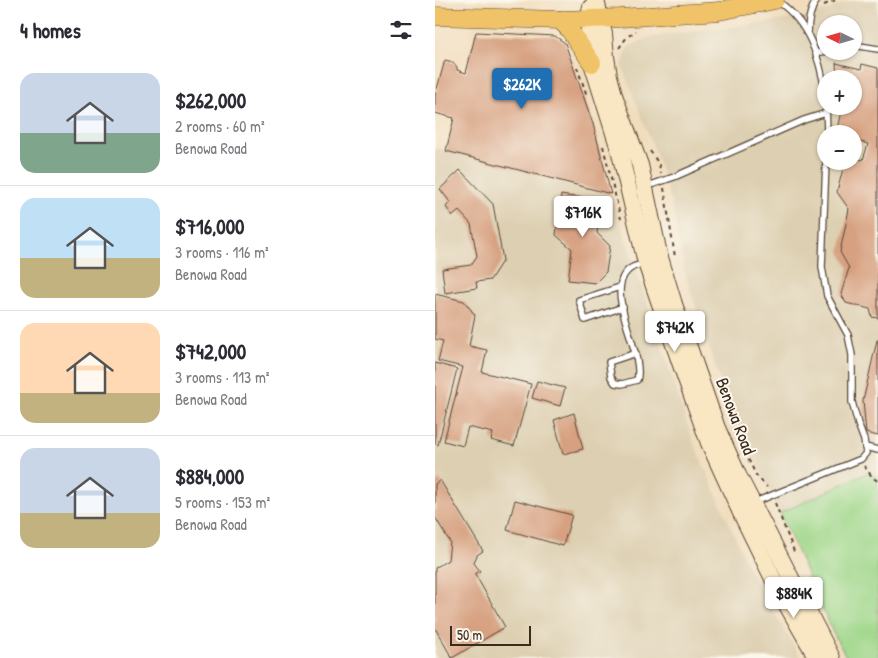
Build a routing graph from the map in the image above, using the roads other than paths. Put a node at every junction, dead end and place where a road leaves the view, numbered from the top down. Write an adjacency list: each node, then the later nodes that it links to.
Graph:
1 (594, 0): 5 (main road, Benowa Road)
2 (776, 0): 5 (main road); 7 (lane)
3 (817, 0): 7 (lane)
4 (435, 16): 6 (main road)
5 (595, 19): 6 (main road); 11 (main road, Benowa Road); 15 (main road, Benowa Road)
6 (560, 20): 11 (main road)
7 (808, 34): 10 (lane)
8 (863, 46): 9 (lane)
9 (878, 49)
10 (816, 53): 12 (lane)
11 (583, 62): 16 (main road, Benowa Road)
12 (821, 70)
13 (820, 115): 15 (lane)
14 (826, 170): 20 (lane)
15 (645, 187): 22 (main road, Benowa Road)
16 (647, 263): 17 (lane); 22 (main road, Benowa Road)
17 (620, 287): 18 (lane); 18 (lane)
18 (623, 307): 19 (lane)
19 (635, 353): 19 (lane)
20 (865, 447): 21 (lane); 22 (lane)
21 (878, 450)
22 (746, 507): 23 (main road, Benowa Road); 24 (main road, Benowa Road)
23 (817, 658)
24 (832, 658)

